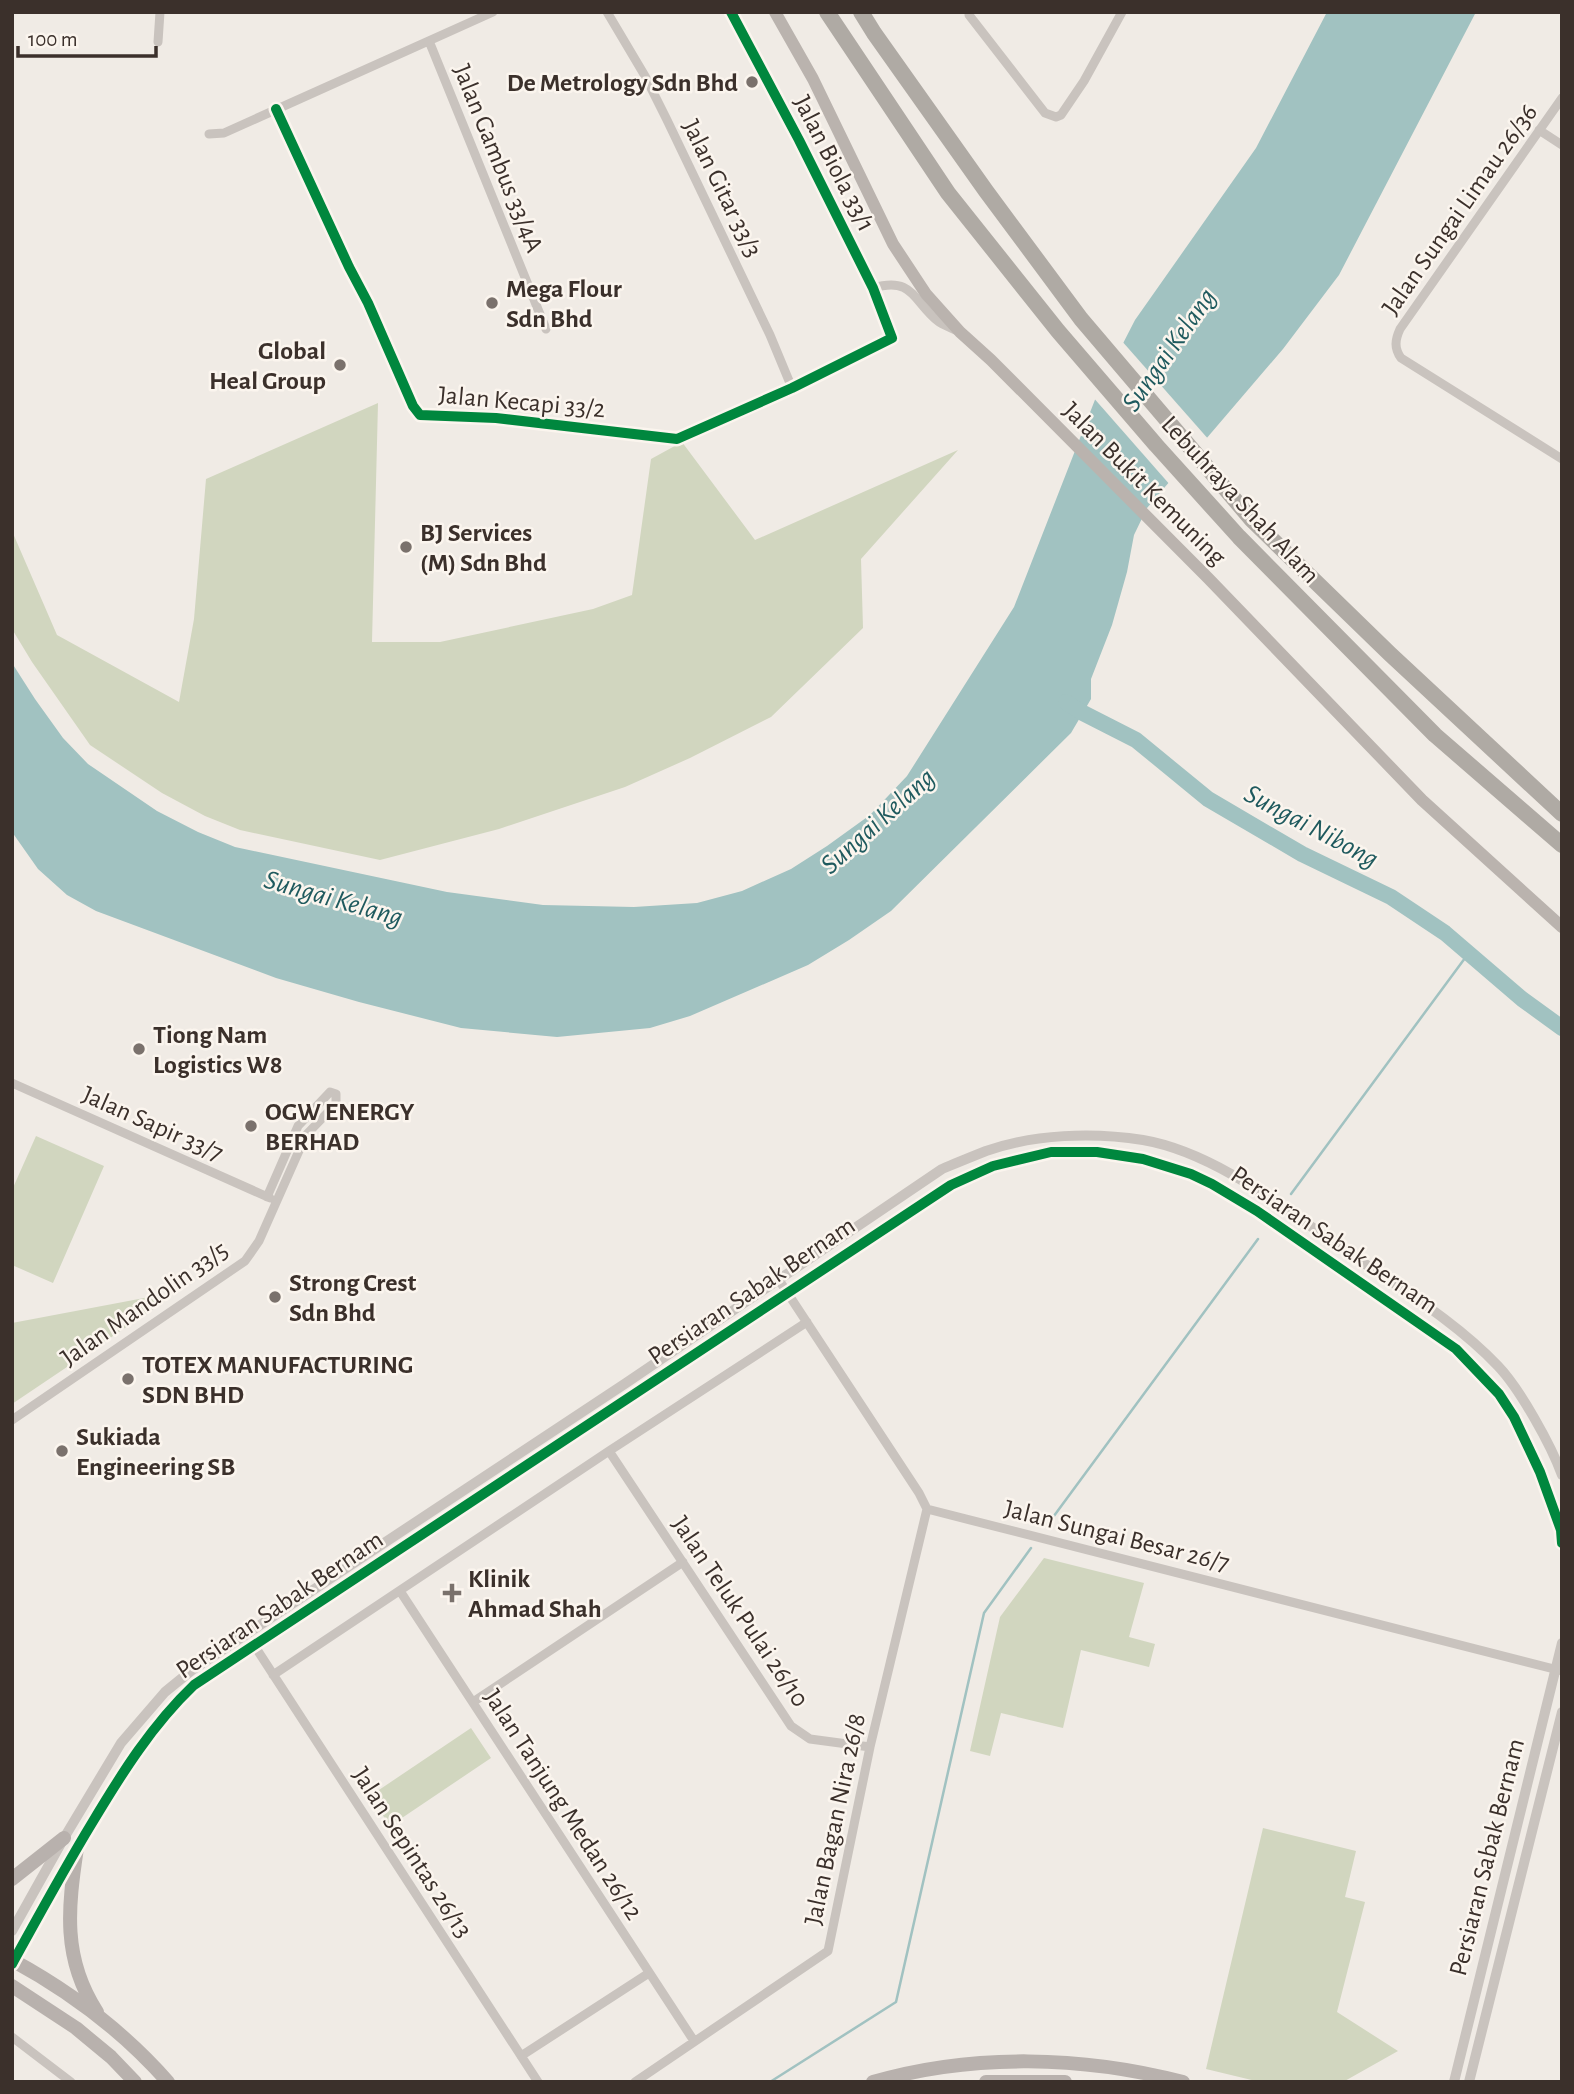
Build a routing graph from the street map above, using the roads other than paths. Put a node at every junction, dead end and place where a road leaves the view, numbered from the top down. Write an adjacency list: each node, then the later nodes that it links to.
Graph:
1 (160, 12): 11 (street)
2 (493, 12): 10 (street)
3 (607, 12): 21 (street, Jalan Gitar 33/3)
4 (731, 12): 17 (street, Jalan Biola 33/1)
5 (775, 12): 19 (main road, Jalan Bukit Kemuning)
6 (827, 12): 26 (highway, Lebuhraya Shah Alam)
7 (861, 12): 23 (highway, Lebuhraya Shah Alam)
8 (969, 12): 9 (street)
9 (1122, 12)
10 (429, 41): 13 (street); 18 (street, Jalan Gambus 33/4A)
11 (158, 42)
12 (1562, 98): 14 (street, Jalan Sungai Limau 26/36)
13 (276, 109): 15 (street); 21 (street, Jalan Kecapi 33/2)
14 (1539, 130): 16 (street); 22 (street, Jalan Sungai Limau 26/36)
15 (209, 134)
16 (1562, 145)
17 (873, 288): 19 (street); 20 (street, Jalan Biola 33/1)
18 (546, 329)
19 (960, 332): 27 (main road, Jalan Bukit Kemuning)
20 (892, 338): 21 (street, Jalan Kecapi 33/2)
21 (792, 388)
22 (1562, 459)
23 (1524, 780): 24 (highway); 25 (highway, Lebuhraya Shah Alam)
24 (1562, 804)
25 (1562, 814)
26 (1562, 845)
27 (1562, 927)
28 (12, 1083): 29 (street, Jalan Sapir 33/7)
29 (267, 1197): 30 (street, Jalan Sapir 33/7); 30 (street, Jalan Mandolin 33/5)
30 (277, 1201): 34 (street, Jalan Mandolin 33/5)
31 (779, 1280): 32 (street); 36 (street, Persiaran Sabak Bernam); 50 (street, Persiaran Sabak Bernam)
32 (788, 1294): 33 (street); 37 (street, Persiaran Sabak Bernam); 44 (street, Persiaran Sabak Bernam)
33 (807, 1322): 35 (street); 39 (street)
34 (12, 1420)
35 (609, 1451): 41 (street, Jalan Teluk Pulai 26/10); 42 (street)
36 (1557, 1463): 37 (street); 38 (street, Persiaran Sabak Bernam)
37 (1540, 1472): 40 (street, Persiaran Sabak Bernam)
38 (1562, 1475)
39 (927, 1510): 45 (street, Jalan Sungai Besar 26/7); 49 (street, Jalan Bagan Nira 26/8)
40 (1562, 1543)
41 (683, 1562): 47 (street); 49 (street, Jalan Teluk Pulai 26/10)
42 (400, 1591): 46 (street); 47 (street, Jalan Tanjung Medan 26/12)
43 (1562, 1643): 45 (street, Persiaran Sabak Bernam)
44 (254, 1645): 46 (street, Jalan Sepintas 26/13); 51 (street, Persiaran Sabak Bernam)
45 (1559, 1670): 70 (street, Persiaran Sabak Bernam)
46 (273, 1675): 60 (street, Jalan Sepintas 26/13)
47 (473, 1702): 55 (street, Jalan Tanjung Medan 26/12)
48 (1562, 1712): 71 (street, Persiaran Sabak Bernam)
49 (870, 1748): 59 (street, Jalan Bagan Nira 26/8)
50 (64, 1838): 52 (main road); 53 (street, Persiaran Sabak Bernam)
51 (77, 1848): 54 (street, Persiaran Sabak Bernam); 57 (main road)
52 (12, 1879)
53 (12, 1931)
54 (13, 1962): 57 (main road)
55 (649, 1973): 59 (street, Jalan Tanjung Medan 26/12); 60 (street)
56 (12, 1986): 62 (main road)
57 (102, 2020): 63 (main road)
58 (12, 2037): 61 (street)
59 (694, 2041): 65 (street, Jalan Bagan Nira 26/8)
60 (521, 2056): 64 (street, Jalan Sepintas 26/13)
61 (71, 2082)
62 (135, 2082)
63 (168, 2082)
64 (538, 2082)
65 (635, 2082)
66 (873, 2082): 69 (main road)
67 (986, 2082): 68 (main road)
68 (1065, 2082)
69 (1183, 2082)
70 (1454, 2082)
71 (1469, 2082)

